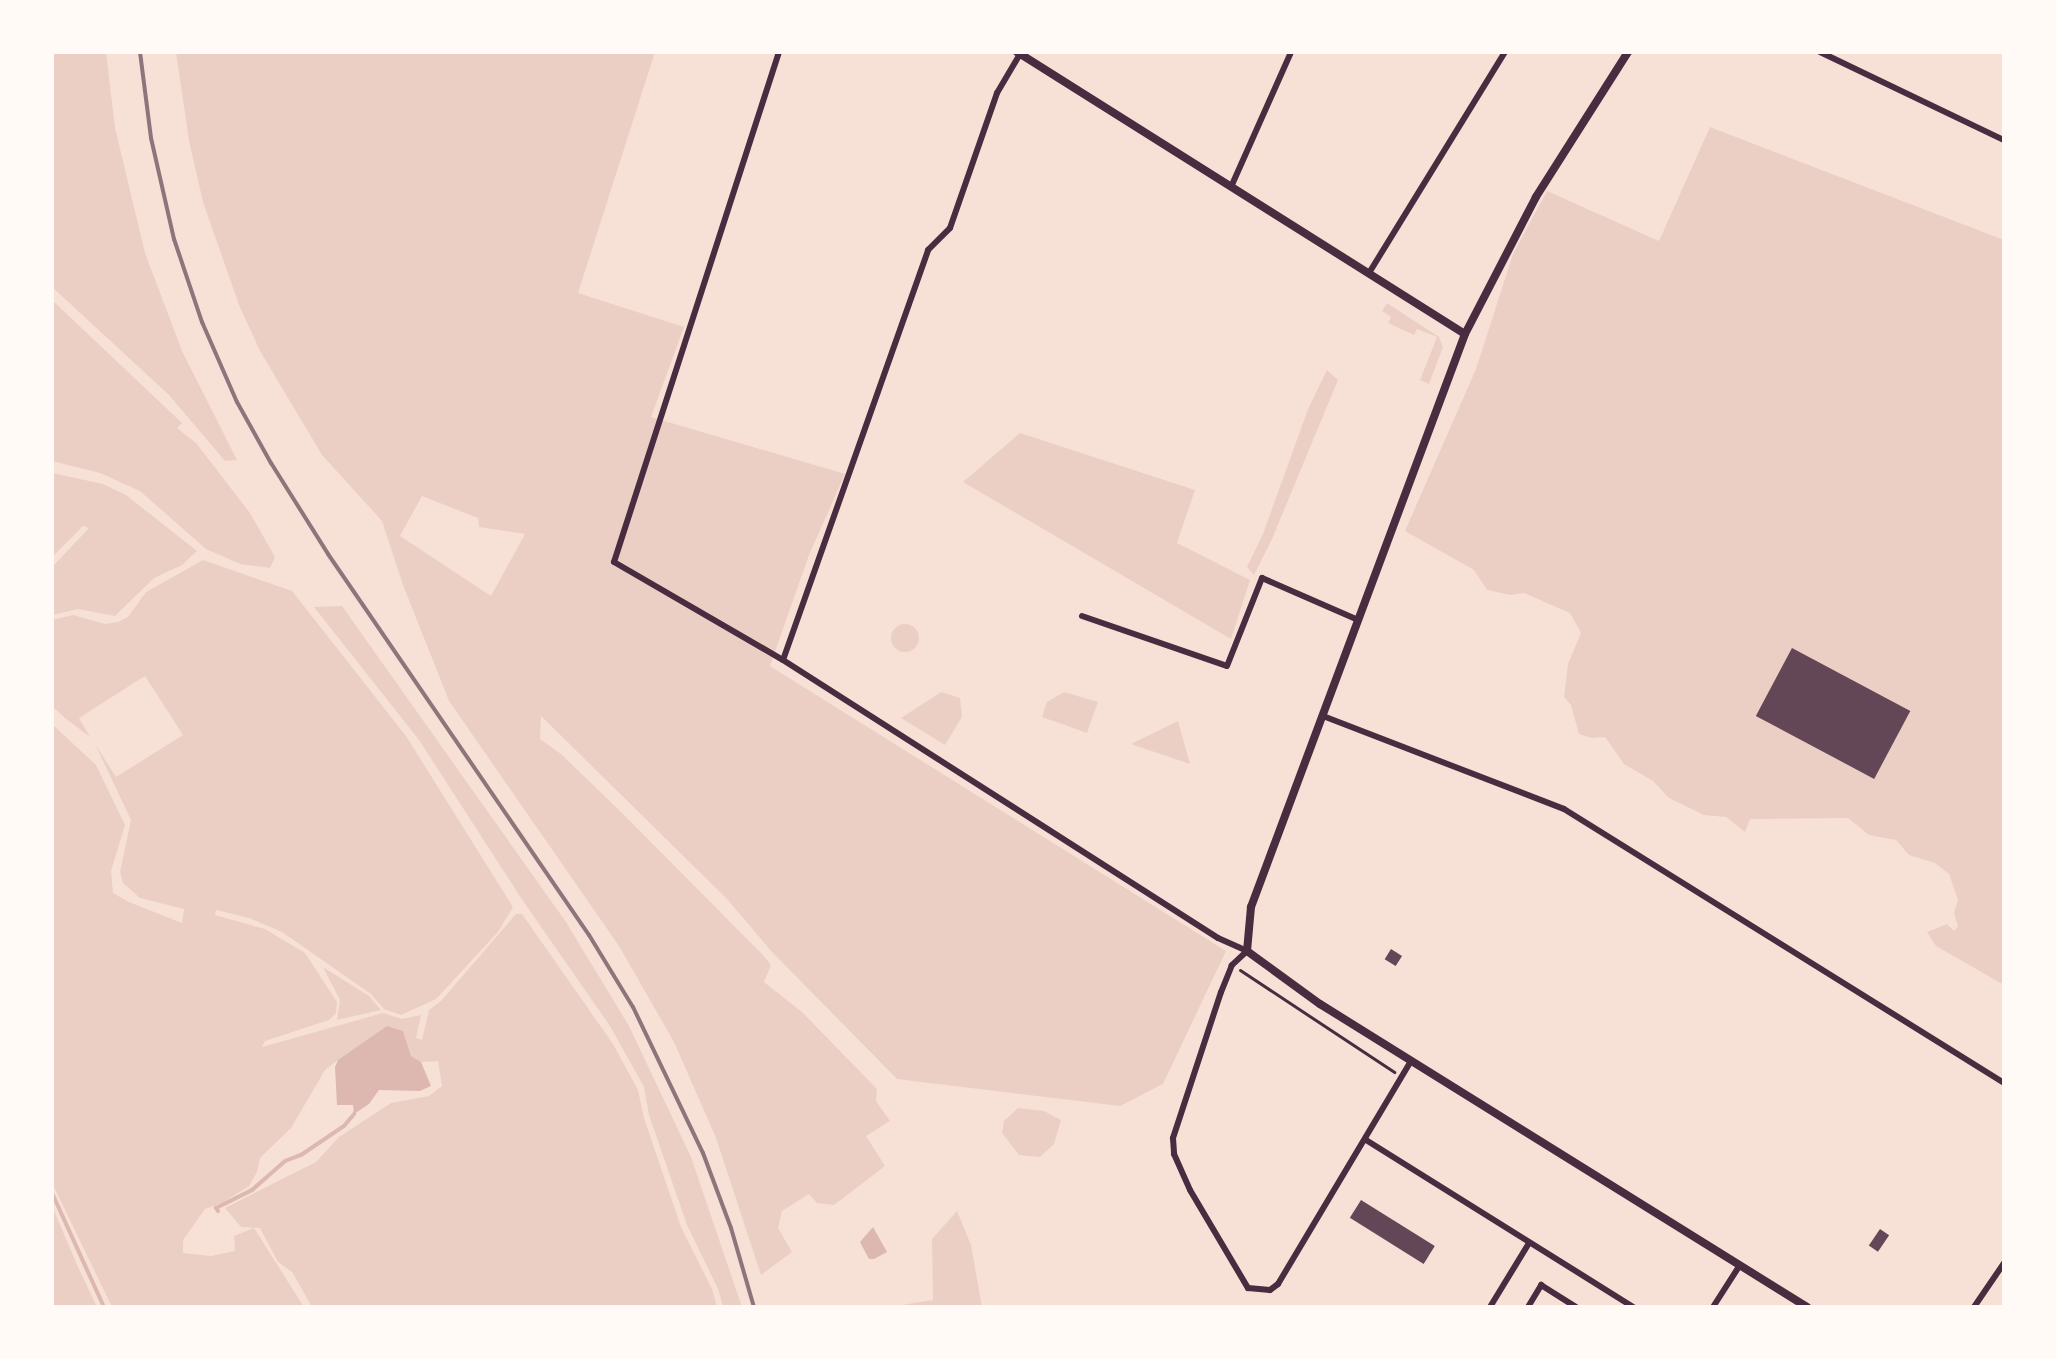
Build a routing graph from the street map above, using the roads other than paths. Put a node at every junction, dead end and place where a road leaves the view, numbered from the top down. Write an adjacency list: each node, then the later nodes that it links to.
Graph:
1 (779, 52): 13 (street)
2 (1291, 52): 8 (street)
3 (1505, 52): 9 (street)
4 (1628, 52): 10 (street)
5 (1820, 52): 7 (street)
6 (1018, 53): 8 (street); 13 (street)
7 (2004, 140)
8 (1231, 187): 9 (street)
9 (1369, 273): 10 (street)
10 (1465, 334): 12 (street)
11 (1082, 616): 12 (street)
12 (1358, 620): 14 (street)
13 (783, 660): 15 (street)
14 (1323, 716): 15 (street); 17 (street)
15 (1247, 951): 16 (street); 18 (street)
16 (1411, 1061): 18 (street); 21 (street)
17 (2004, 1083)
18 (1366, 1140): 19 (street)
19 (1529, 1243): 22 (street); 25 (street)
20 (2004, 1263): 28 (street)
21 (1740, 1265): 26 (street); 27 (street)
22 (1490, 1307)
23 (1528, 1307): 24 (street)
24 (1576, 1307)
25 (1633, 1307)
26 (1713, 1307)
27 (1807, 1307)
28 (1974, 1307)

